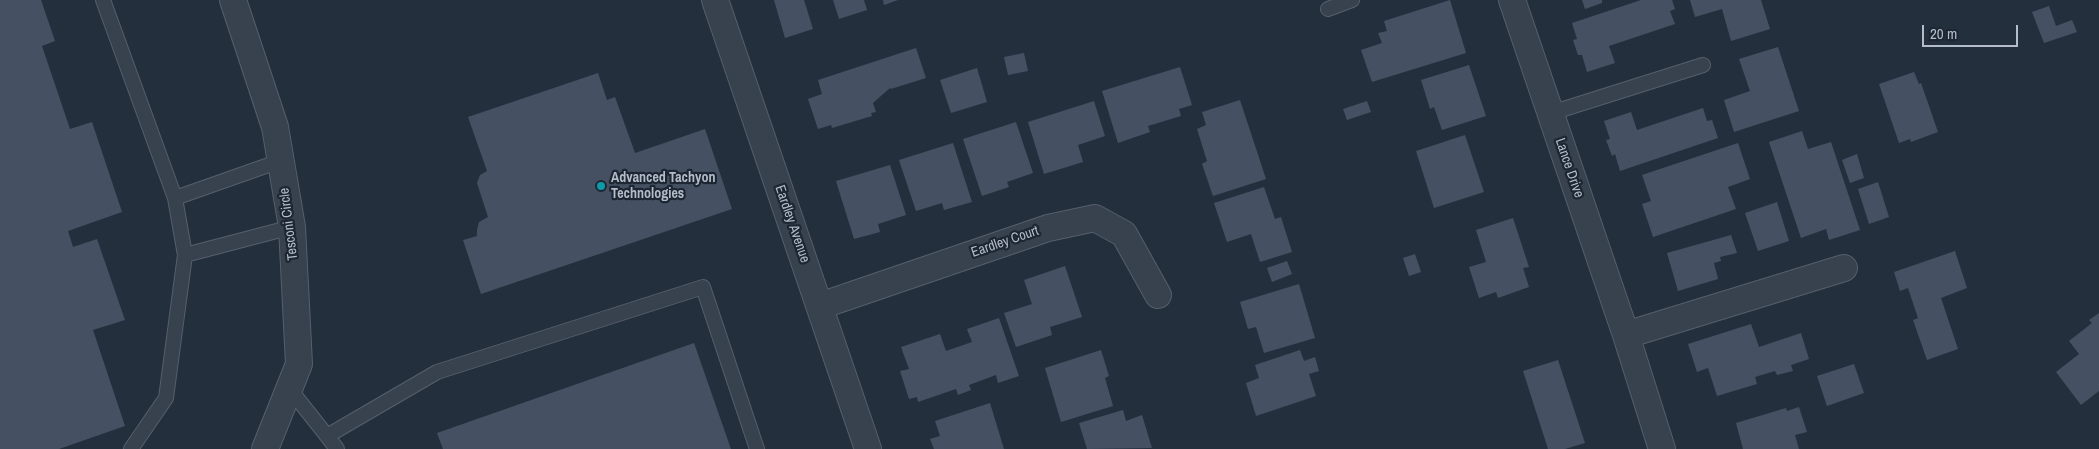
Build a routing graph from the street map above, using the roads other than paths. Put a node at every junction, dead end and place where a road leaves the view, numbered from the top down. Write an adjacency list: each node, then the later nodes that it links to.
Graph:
1 (103, 0): 10 (lane)
2 (233, 0): 9 (street, Tesconi Circle)
3 (715, 0): 15 (street, Eardley Avenue)
4 (1352, 0): 6 (lane)
5 (1512, 0): 8 (street, Lance Drive)
6 (1328, 9)
7 (1703, 65): 8 (lane)
8 (1551, 114): 16 (street, Lance Drive)
9 (280, 161): 10 (lane); 11 (street, Tesconi Circle)
10 (175, 198): 12 (lane)
11 (292, 227): 12 (lane); 17 (street, Tesconi Circle)
12 (185, 255): 19 (lane)
13 (1844, 268): 16 (street)
14 (1158, 294): 15 (street, Eardley Court)
15 (820, 306): 23 (street, Eardley Avenue)
16 (1626, 335): 24 (street, Lance Drive)
17 (289, 388): 18 (lane); 20 (street, Tesconi Circle)
18 (327, 436): 21 (lane); 22 (lane)
19 (131, 449)
20 (265, 449)
21 (337, 449)
22 (757, 449)
23 (868, 449)
24 (1662, 449)

